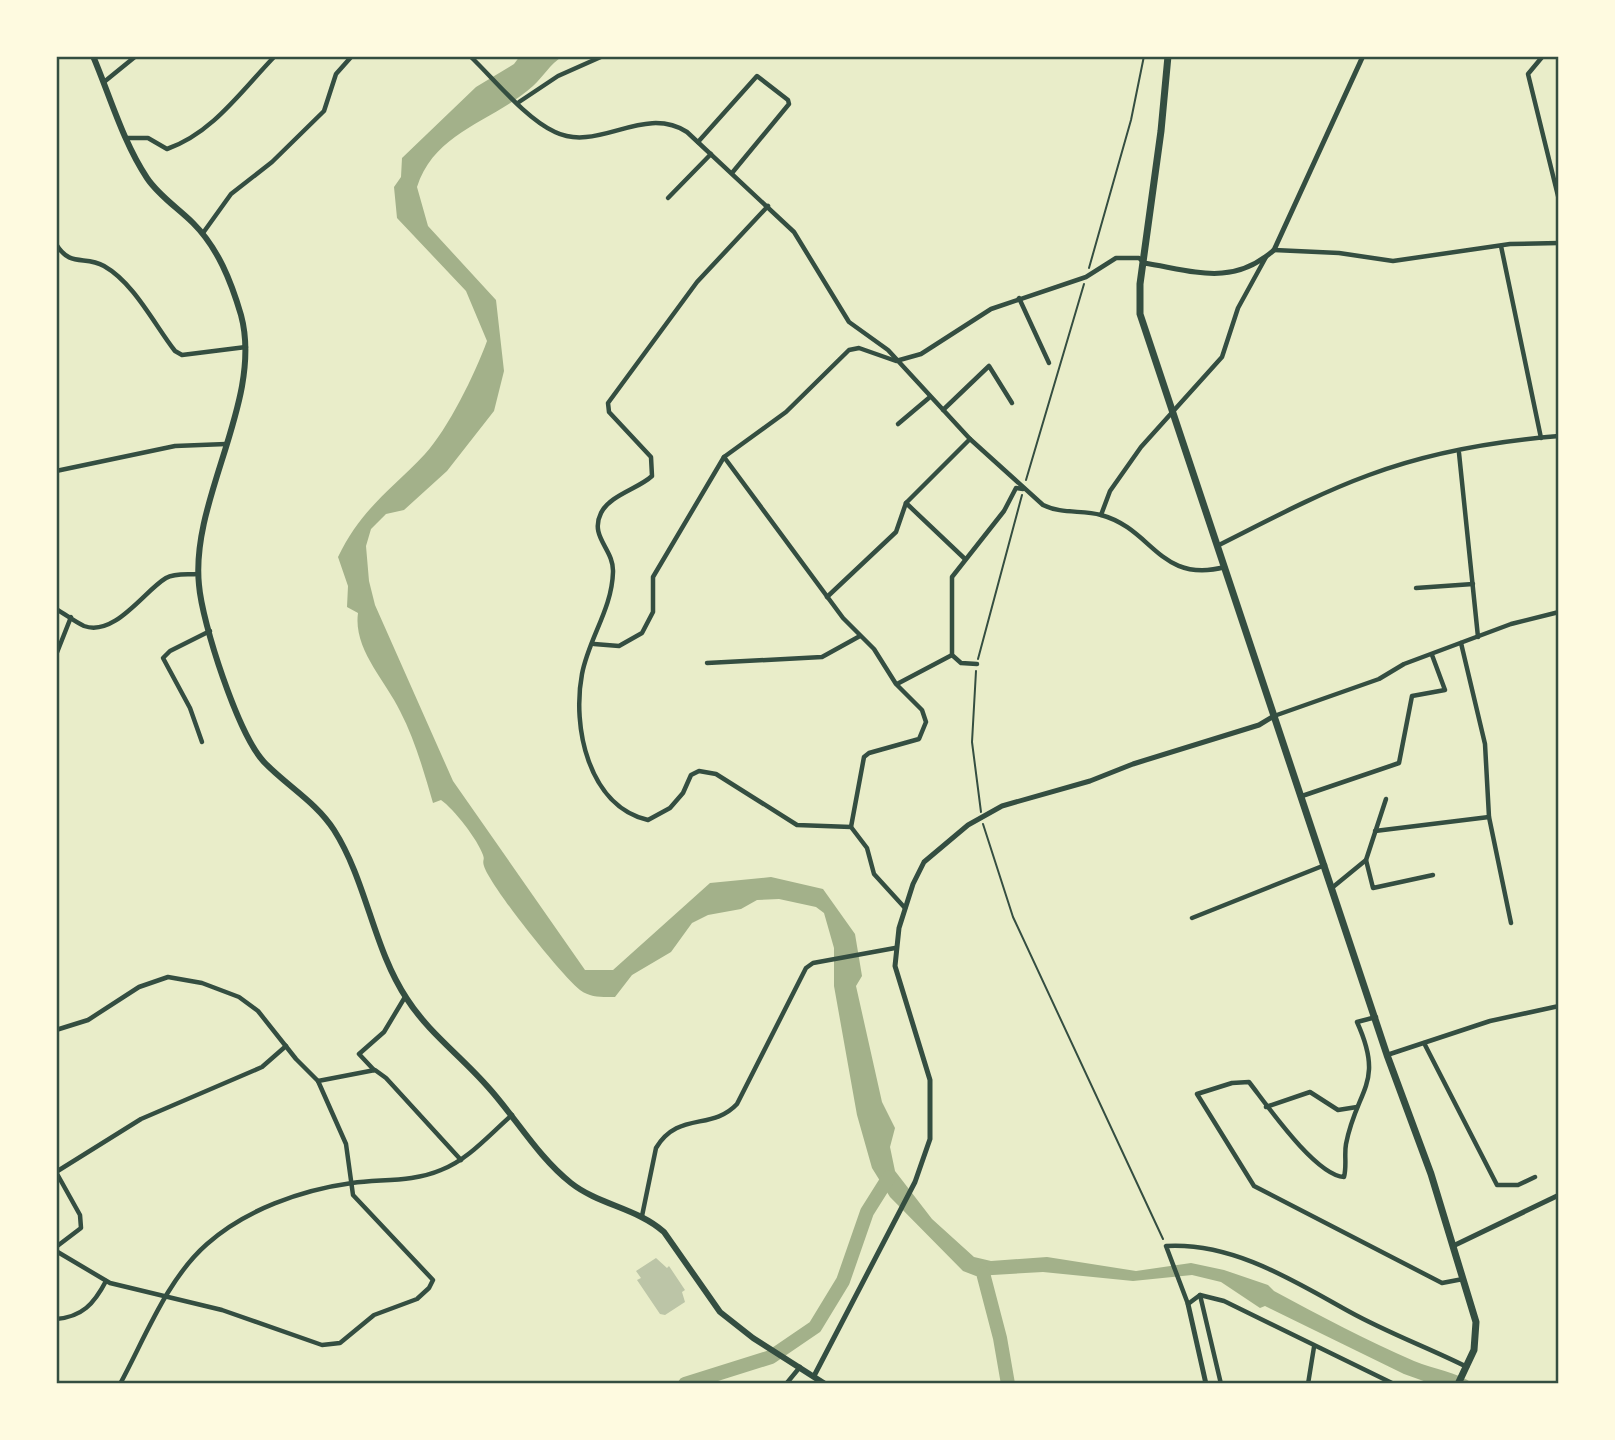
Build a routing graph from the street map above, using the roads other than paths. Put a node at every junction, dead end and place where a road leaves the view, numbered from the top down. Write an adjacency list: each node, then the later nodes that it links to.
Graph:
1 (93, 56): 10 (main road)
2 (136, 56): 10 (street)
3 (275, 56): 12 (street)
4 (352, 56): 19 (street)
5 (470, 56): 11 (street)
6 (604, 56): 11 (street)
7 (1168, 56): 25 (highway)
8 (1363, 56): 23 (street)
9 (1543, 56): 17 (street)
10 (104, 82): 12 (main road)
11 (519, 102): 13 (street)
12 (127, 138): 19 (main road)
13 (698, 142): 14 (street); 15 (street)
14 (711, 154): 15 (street); 16 (street)
15 (732, 173): 18 (street)
16 (668, 198)
17 (1559, 200)
18 (768, 206): 28 (street); 59 (street)
19 (203, 233): 27 (main road)
20 (1559, 243): 22 (street)
21 (56, 244): 27 (street)
22 (1501, 246): 23 (street); 36 (street)
23 (1274, 250): 24 (street)
24 (1267, 256): 25 (street); 33 (street)
25 (1144, 263): 26 (street); 33 (highway)
26 (1019, 298): 28 (street); 29 (street)
27 (246, 347): 38 (main road)
28 (896, 361): 30 (street); 40 (street)
29 (1049, 363)
30 (930, 397): 32 (street); 34 (street)
31 (1012, 403): 32 (street)
32 (943, 411): 37 (street)
33 (1173, 415): 44 (street); 45 (highway)
34 (898, 424)
35 (1559, 436): 36 (street)
36 (1541, 438): 39 (street)
37 (970, 439): 42 (street); 43 (street)
38 (226, 444): 41 (street); 48 (main road)
39 (1459, 453): 45 (street); 49 (street)
40 (724, 457): 51 (street); 59 (street)
41 (56, 471)
42 (1024, 489): 44 (street); 46 (street)
43 (906, 503): 46 (street); 51 (street)
44 (1101, 515): 47 (street)
45 (1217, 546): 47 (highway)
46 (965, 559): 61 (street)
47 (1225, 567): 66 (highway)
48 (198, 574): 54 (street); 55 (main road)
49 (1474, 584): 50 (street); 57 (street)
50 (1416, 588)
51 (827, 597): 56 (street)
52 (56, 609): 54 (street)
53 (1559, 612): 57 (street)
54 (71, 617): 60 (street)
55 (211, 630): 67 (street); 81 (main road)
56 (860, 636): 63 (street); 65 (street)
57 (1478, 637): 58 (street)
58 (1461, 643): 62 (street); 70 (street)
59 (594, 644): 71 (street)
60 (56, 655)
61 (952, 655): 64 (street); 65 (street)
62 (1432, 655): 66 (street); 68 (street)
63 (707, 663)
64 (976, 664)
65 (896, 684): 71 (street)
66 (1273, 716): 68 (highway); 77 (street)
67 (202, 742)
68 (1303, 796): 74 (highway)
69 (1386, 799): 72 (street)
70 (1489, 817): 72 (street); 79 (street)
71 (851, 827): 77 (street)
72 (1375, 831): 73 (street)
73 (1366, 860): 75 (street); 76 (street)
74 (1326, 864): 76 (highway); 78 (street)
75 (1433, 875)
76 (1333, 887): 83 (highway)
77 (905, 908): 80 (street)
78 (1192, 918)
79 (1511, 923)
80 (895, 948): 98 (street); 110 (street)
81 (405, 998): 88 (street); 92 (main road)
82 (1559, 1006): 85 (street)
83 (1377, 1017): 87 (highway); 91 (street)
84 (56, 1030): 86 (street)
85 (1424, 1043): 87 (street); 95 (street)
86 (286, 1046): 89 (street); 94 (street)
87 (1387, 1055): 99 (highway)
88 (375, 1070): 89 (street); 93 (street)
89 (318, 1081): 96 (street)
90 (1266, 1107): 91 (street); 91 (street); 101 (street)
91 (1358, 1107)
92 (513, 1115): 93 (street); 98 (main road)
93 (461, 1160): 96 (street)
94 (56, 1172): 100 (street)
95 (1535, 1177)
96 (349, 1183): 104 (street); 104 (street)
97 (1559, 1195): 99 (street)
98 (642, 1216): 108 (main road)
99 (1454, 1246): 101 (highway)
100 (56, 1249): 102 (street)
101 (1464, 1279): 109 (highway)
102 (106, 1281): 104 (street); 106 (street)
103 (1200, 1295): 105 (street); 107 (street); 115 (street)
104 (165, 1299): 111 (street)
105 (1187, 1302): 109 (street); 114 (street)
106 (56, 1319)
107 (1314, 1347): 116 (street); 117 (street)
108 (800, 1367): 110 (main road); 112 (street)
109 (1467, 1370): 118 (highway)
110 (814, 1376): 113 (main road)
111 (120, 1384)
112 (786, 1384)
113 (825, 1384)
114 (1206, 1384)
115 (1221, 1384)
116 (1308, 1384)
117 (1394, 1384)
118 (1458, 1384)

